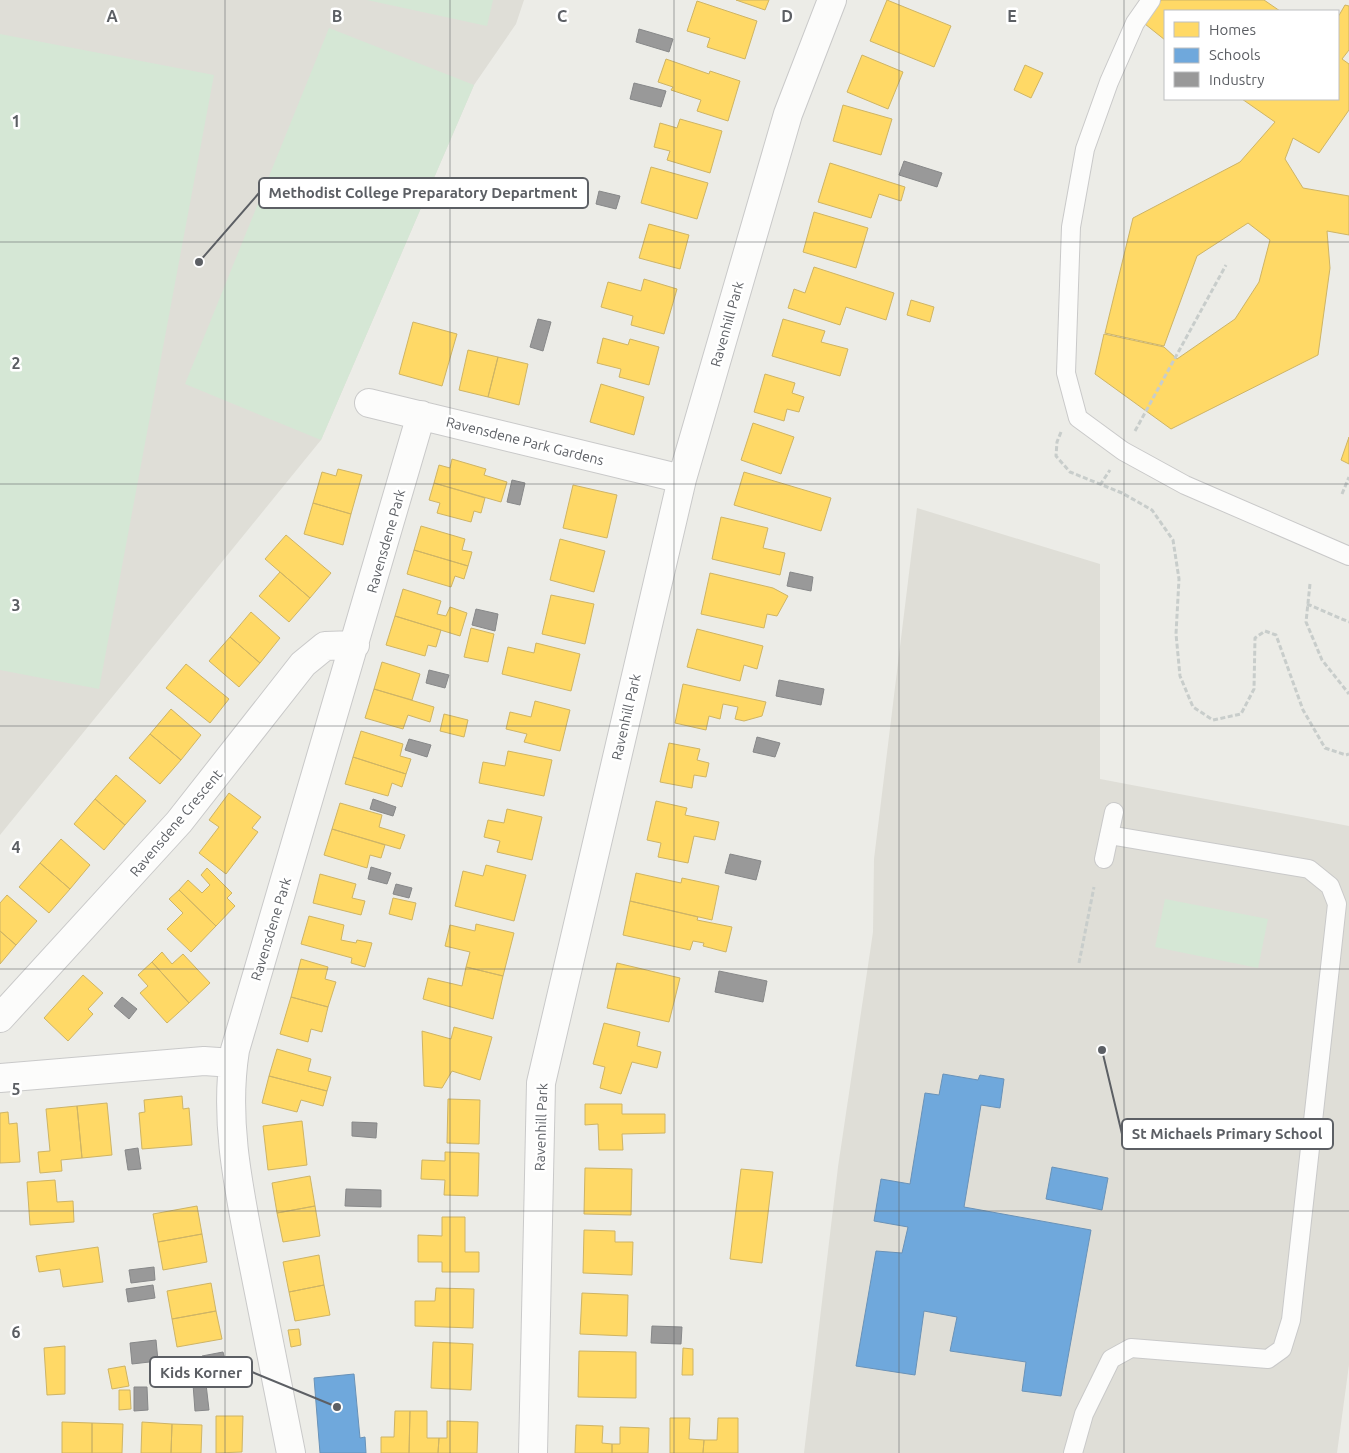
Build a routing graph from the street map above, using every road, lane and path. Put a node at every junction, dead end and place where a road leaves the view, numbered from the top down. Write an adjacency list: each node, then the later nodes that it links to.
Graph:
1 (832, 0): 9 (street, Ravenhill Park)
2 (1152, 0): 6 (lane)
3 (1226, 265): 7 (path)
4 (369, 403): 5 (street, Ravensdene Park Gardens)
5 (422, 415): 9 (street, Ravensdene Park Gardens); 15 (street, Ravensdene Park)
6 (1078, 418): 7 (lane); 17 (path)
7 (1122, 452): 11 (lane)
8 (1349, 477): 10 (path)
9 (682, 479): 27 (street, Ravenhill Park)
10 (1342, 494)
11 (1349, 556)
12 (1310, 584): 13 (path)
13 (1307, 604): 14 (path); 16 (path)
14 (1349, 622)
15 (355, 645): 23 (street, Ravensdene Crescent); 24 (street, Ravensdene Park)
16 (1349, 694)
17 (1349, 754)
18 (1114, 812): 19 (lane)
19 (1109, 835): 20 (lane); 28 (lane)
20 (1104, 859)
21 (1094, 887): 22 (path)
22 (1079, 963)
23 (0, 1018)
24 (233, 1063): 25 (street); 26 (street, Ravensdene Park)
25 (0, 1078)
26 (292, 1453)
27 (533, 1453)
28 (1073, 1453)

